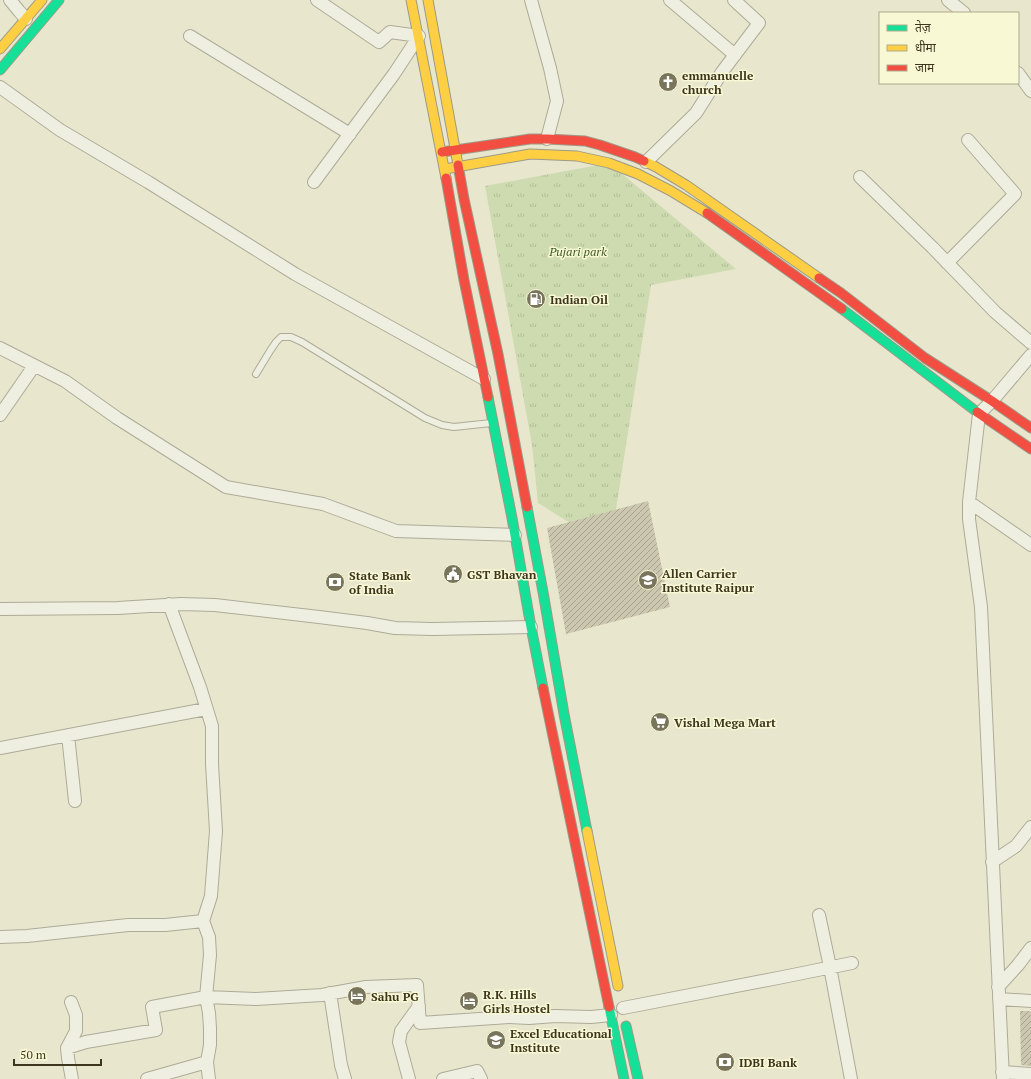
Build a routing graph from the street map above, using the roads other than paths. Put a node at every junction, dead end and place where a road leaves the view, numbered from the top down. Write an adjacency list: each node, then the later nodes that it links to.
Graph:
1 (10, 0): 12 (street)
2 (42, 0): 12 (main road)
3 (59, 0): 17 (main road)
4 (317, 0): 14 (street)
5 (411, 0): 14 (main road)
6 (428, 0): 24 (main road)
7 (531, 0): 22 (street)
8 (670, 0): 16 (street)
9 (734, 0): 16 (street)
10 (948, 0): 11 (street)
11 (963, 12)
12 (26, 19): 15 (main road)
13 (190, 36): 21 (street)
14 (419, 36): 21 (street); 25 (main road)
15 (0, 49)
16 (735, 55): 26 (street)
17 (1, 66)
18 (1019, 74): 20 (street)
19 (0, 87): 37 (street)
20 (1031, 91)
21 (350, 134): 30 (street)
22 (547, 139): 24 (main road); 26 (main road)
23 (968, 140): 31 (street)
24 (455, 150): 25 (main road); 27 (main road)
25 (442, 152): 28 (main road)
26 (646, 162): 38 (main road)
27 (458, 166): 28 (main road); 39 (main road); 65 (main road)
28 (445, 169): 37 (main road)
29 (860, 177): 31 (street)
30 (314, 182)
31 (947, 263): 32 (street)
32 (1031, 343)
33 (0, 348): 35 (street)
34 (1031, 355): 38 (street)
35 (34, 366): 40 (street); 45 (street)
36 (256, 374): 41 (lane)
37 (484, 379): 41 (main road)
38 (992, 401): 39 (street); 42 (main road)
39 (979, 414): 43 (main road); 44 (street)
40 (0, 415)
41 (493, 423): 45 (main road)
42 (1031, 428)
43 (1031, 449)
44 (969, 502): 46 (street); 55 (street)
45 (515, 535): 49 (main road)
46 (1031, 545)
47 (170, 604): 48 (street); 49 (street); 50 (street)
48 (0, 608)
49 (531, 627): 69 (main road)
50 (206, 709): 51 (street); 57 (street)
51 (68, 735): 52 (street); 53 (street)
52 (0, 748)
53 (75, 801)
54 (1031, 827): 55 (street)
55 (992, 862): 63 (street)
56 (819, 916): 61 (street)
57 (203, 921): 58 (street); 64 (street)
58 (0, 937)
59 (1031, 948): 63 (street)
60 (852, 963): 61 (street)
61 (830, 967): 65 (street); 83 (street)
62 (330, 993): 64 (street); 68 (street); 77 (street)
63 (999, 993): 66 (street); 73 (street)
64 (206, 997): 70 (street); 71 (street)
65 (621, 1001): 82 (main road)
66 (1031, 1001)
67 (71, 1002): 70 (street)
68 (419, 1006): 69 (street); 78 (street)
69 (611, 1015): 81 (main road)
70 (67, 1048): 74 (street)
71 (207, 1062): 75 (street); 76 (street)
72 (1031, 1074): 73 (street)
73 (1003, 1075)
74 (72, 1079)
75 (147, 1079)
76 (208, 1079)
77 (346, 1079)
78 (409, 1079)
79 (442, 1079): 80 (street)
80 (481, 1079)
81 (624, 1079)
82 (638, 1079)
83 (851, 1079)

